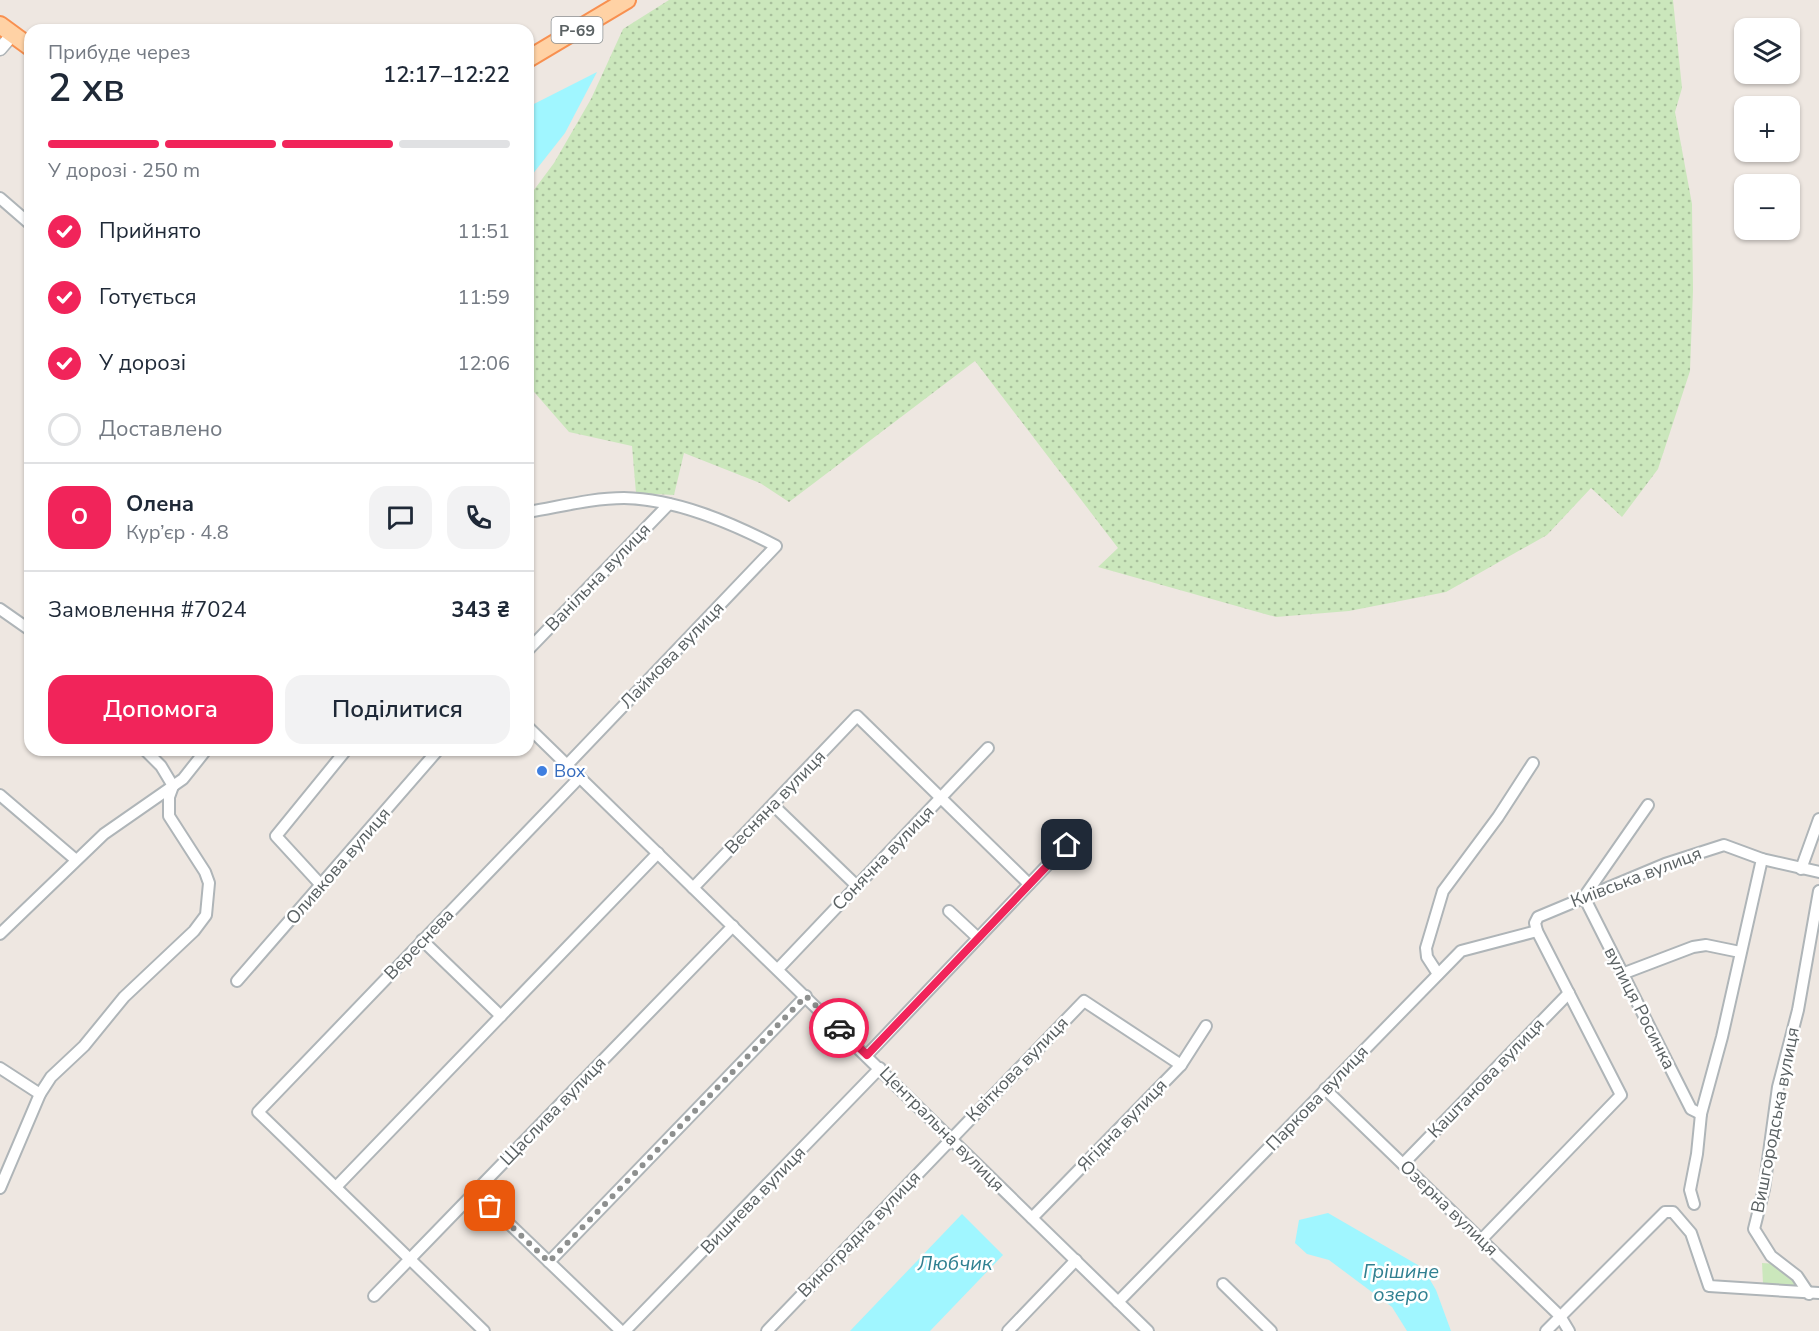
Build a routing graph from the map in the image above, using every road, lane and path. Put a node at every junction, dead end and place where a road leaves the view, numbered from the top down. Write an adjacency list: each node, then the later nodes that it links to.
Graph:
1 (627, 0): 5 (main road, Р-69)
2 (6, 30): 3 (main road); 4 (street)
3 (24, 43)
4 (0, 49)
5 (534, 55)
6 (0, 198): 7 (street)
7 (24, 219)
8 (669, 504): 9 (street); 12 (street, Ванільна вулиця); 20 (street, Лаймова вулиця)
9 (534, 511)
10 (0, 609): 11 (street)
11 (24, 626)
12 (534, 639)
13 (534, 733): 20 (street, Центральна вулиця)
14 (988, 748): 24 (street, Сонячна вулиця)
15 (152, 756): 22 (street)
16 (201, 756): 22 (street)
17 (341, 756): 35 (street)
18 (433, 756): 35 (street, Оливкова вулиця)
19 (1533, 763): 49 (street)
20 (567, 765): 21 (street, Центральна вулиця)
21 (580, 777): 29 (street, Центральна вулиця); 45 (street, Вереснева)
22 (173, 786): 30 (street); 60 (street)
23 (0, 795): 30 (street)
24 (941, 798): 25 (street, Весняна вулиця); 34 (street); 36 (street, Сонячна вулиця)
25 (773, 805): 36 (street); 37 (street, Весняна вулиця)
26 (1648, 805): 39 (street)
27 (1819, 819): 32 (street)
28 (1076, 835): 34 (street)
29 (658, 853): 37 (street, Центральна вулиця); 53 (street)
30 (76, 860): 43 (street)
31 (1762, 860): 32 (street, Київська вулиця); 39 (street, Київська вулиця); 46 (street)
32 (1801, 869): 33 (street, Київська вулиця)
33 (1819, 872)
34 (1029, 884): 44 (street)
35 (321, 885): 50 (street, Оливкова вулиця)
36 (857, 886): 47 (street, Сонячна вулиця)
37 (693, 888): 41 (street, Центральна вулиця)
38 (1819, 891): 74 (street, Вишгородська вулиця)
39 (1584, 897): 42 (street, Київська вулиця); 48 (street, вулиця Росинка)
40 (949, 911): 44 (street)
41 (733, 926): 47 (street, Центральна вулиця); 66 (street, Щаслива вулиця)
42 (1537, 931): 49 (street, Паркова вулиця); 51 (street)
43 (0, 934)
44 (978, 938): 55 (street)
45 (422, 940): 53 (street); 64 (street, Вереснева)
46 (1740, 952): 48 (street); 61 (street)
47 (778, 969): 52 (street, Центральна вулиця)
48 (1622, 974): 61 (street, вулиця Росинка)
49 (1438, 975): 59 (street, Паркова вулиця)
50 (237, 981)
51 (1569, 993): 63 (street, Каштанова вулиця); 69 (street)
52 (806, 996): 55 (street, Центральна вулиця); 72 (street)
53 (501, 1016): 64 (street)
54 (1206, 1026): 56 (street, Ягідна вулиця)
55 (867, 1055): 58 (street, Центральна вулиця)
56 (1181, 1065): 62 (street, Квіткова вулиця); 68 (street, Ягідна вулиця)
57 (0, 1068): 60 (street)
58 (880, 1068): 62 (street, Центральна вулиця); 80 (street, Вишнева вулиця)
59 (1325, 1089): 63 (street, Озерна вулиця); 76 (street, Паркова вулиця)
60 (40, 1094): 65 (street)
61 (1701, 1114): 67 (street)
62 (951, 1138): 68 (street, Центральна вулиця); 81 (street, Виноградна вулиця)
63 (1403, 1164): 69 (street, Озерна вулиця)
64 (336, 1187): 70 (street)
65 (0, 1188)
66 (476, 1192): 70 (street, Щаслива вулиця); 72 (street)
67 (1694, 1204)
68 (1032, 1218): 71 (street, Центральна вулиця)
69 (1482, 1239): 77 (street, Озерна вулиця)
70 (410, 1260): 75 (street, Щаслива вулиця); 78 (street)
71 (1076, 1260): 76 (street, Центральна вулиця); 82 (street)
72 (549, 1262): 79 (street)
73 (1223, 1284): 84 (street)
74 (1814, 1294): 77 (street)
75 (374, 1296)
76 (1119, 1302): 83 (street, Центральна вулиця)
77 (1560, 1316): 85 (street); 86 (street, Озерна вулиця)
78 (484, 1331)
79 (621, 1331)
80 (625, 1331)
81 (767, 1331)
82 (1008, 1331)
83 (1148, 1331)
84 (1272, 1331)
85 (1546, 1331)
86 (1569, 1331)

